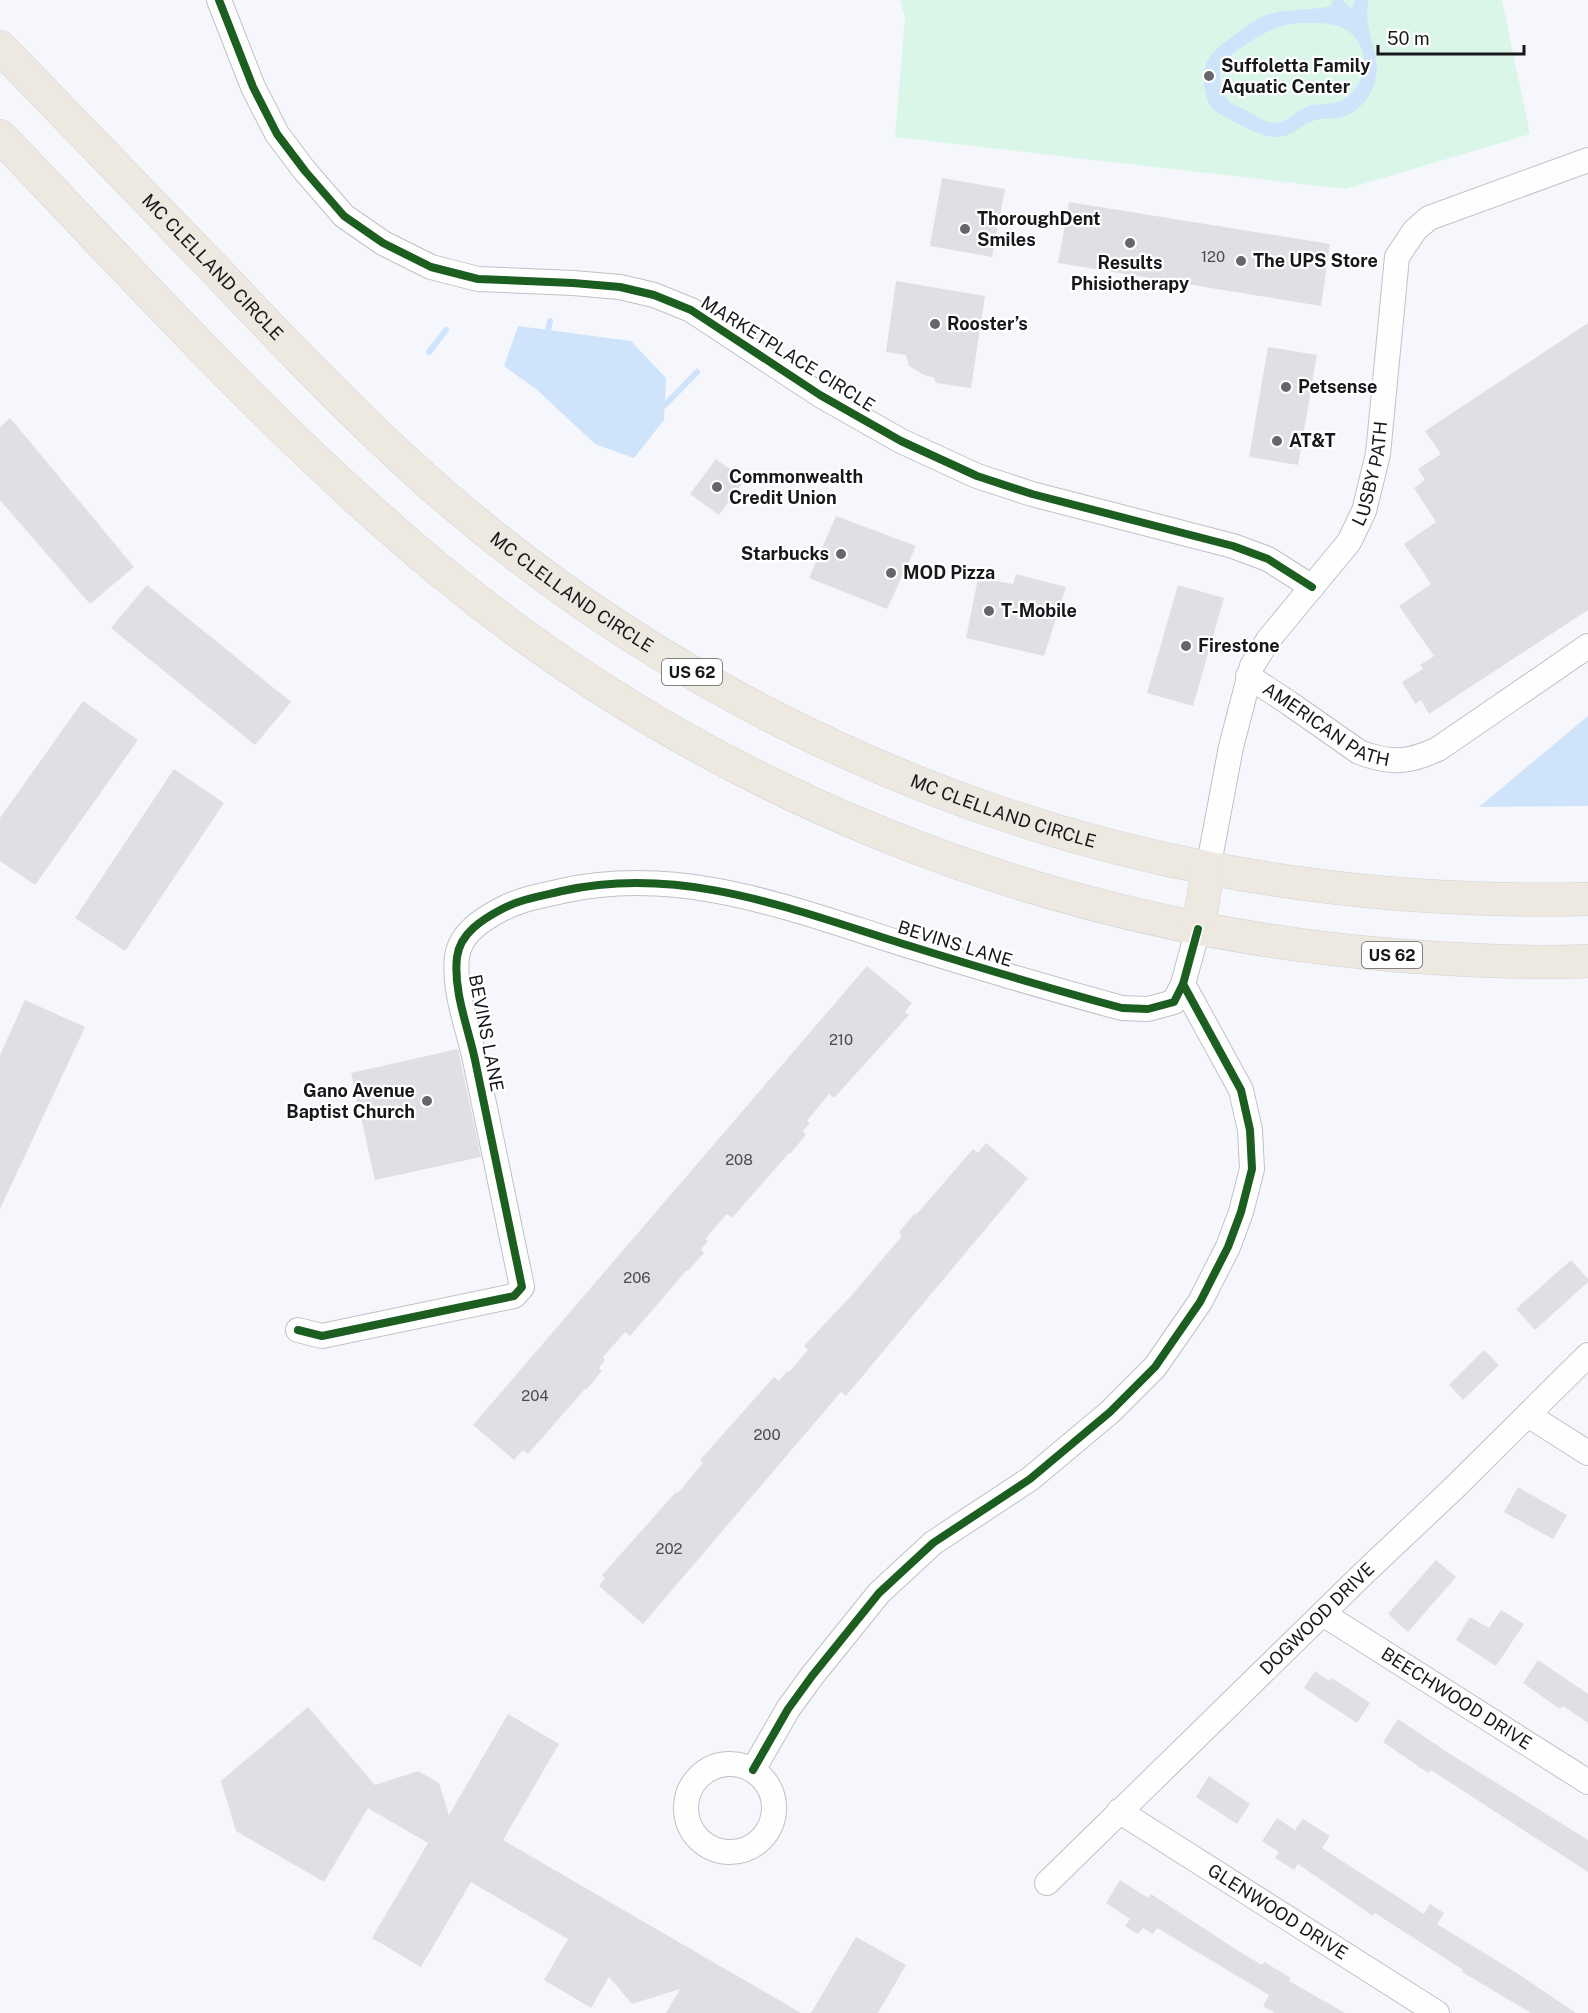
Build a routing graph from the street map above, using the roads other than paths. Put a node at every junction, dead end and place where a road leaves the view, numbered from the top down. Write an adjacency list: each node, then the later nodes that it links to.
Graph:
1 (219, 0): 5 (street, MARKETPLACE CIRCLE)
2 (0, 47): 8 (highway, MC CLELLAND CIRCLE / US 62)
3 (0, 136): 10 (highway, US 62)
4 (1588, 160): 5 (street, LUSBY PATH)
5 (1312, 587): 7 (street, LUSBY PATH)
6 (1588, 646): 7 (street, AMERICAN PATH)
7 (1248, 676): 8 (street, LUSBY PATH)
8 (1208, 869): 9 (highway, MC CLELLAND CIRCLE / US 62); 10 (highway)
9 (1588, 899)
10 (1198, 929): 11 (highway, US 62); 12 (street, BEVINS LANE)
11 (1588, 961)
12 (1183, 984): 13 (street, BEVINS LANE); 18 (street)
13 (298, 1330)
14 (1588, 1355): 15 (street, DOGWOOD DRIVE)
15 (1528, 1415): 16 (street); 17 (street, DOGWOOD DRIVE)
16 (1588, 1454)
17 (1323, 1614): 19 (street, BEECHWOOD DRIVE); 20 (street, DOGWOOD DRIVE)
18 (753, 1770)
19 (1588, 1782)
20 (1119, 1811): 21 (street, DOGWOOD DRIVE); 22 (street, GLENWOOD DRIVE)
21 (1047, 1883)
22 (1437, 2013)

